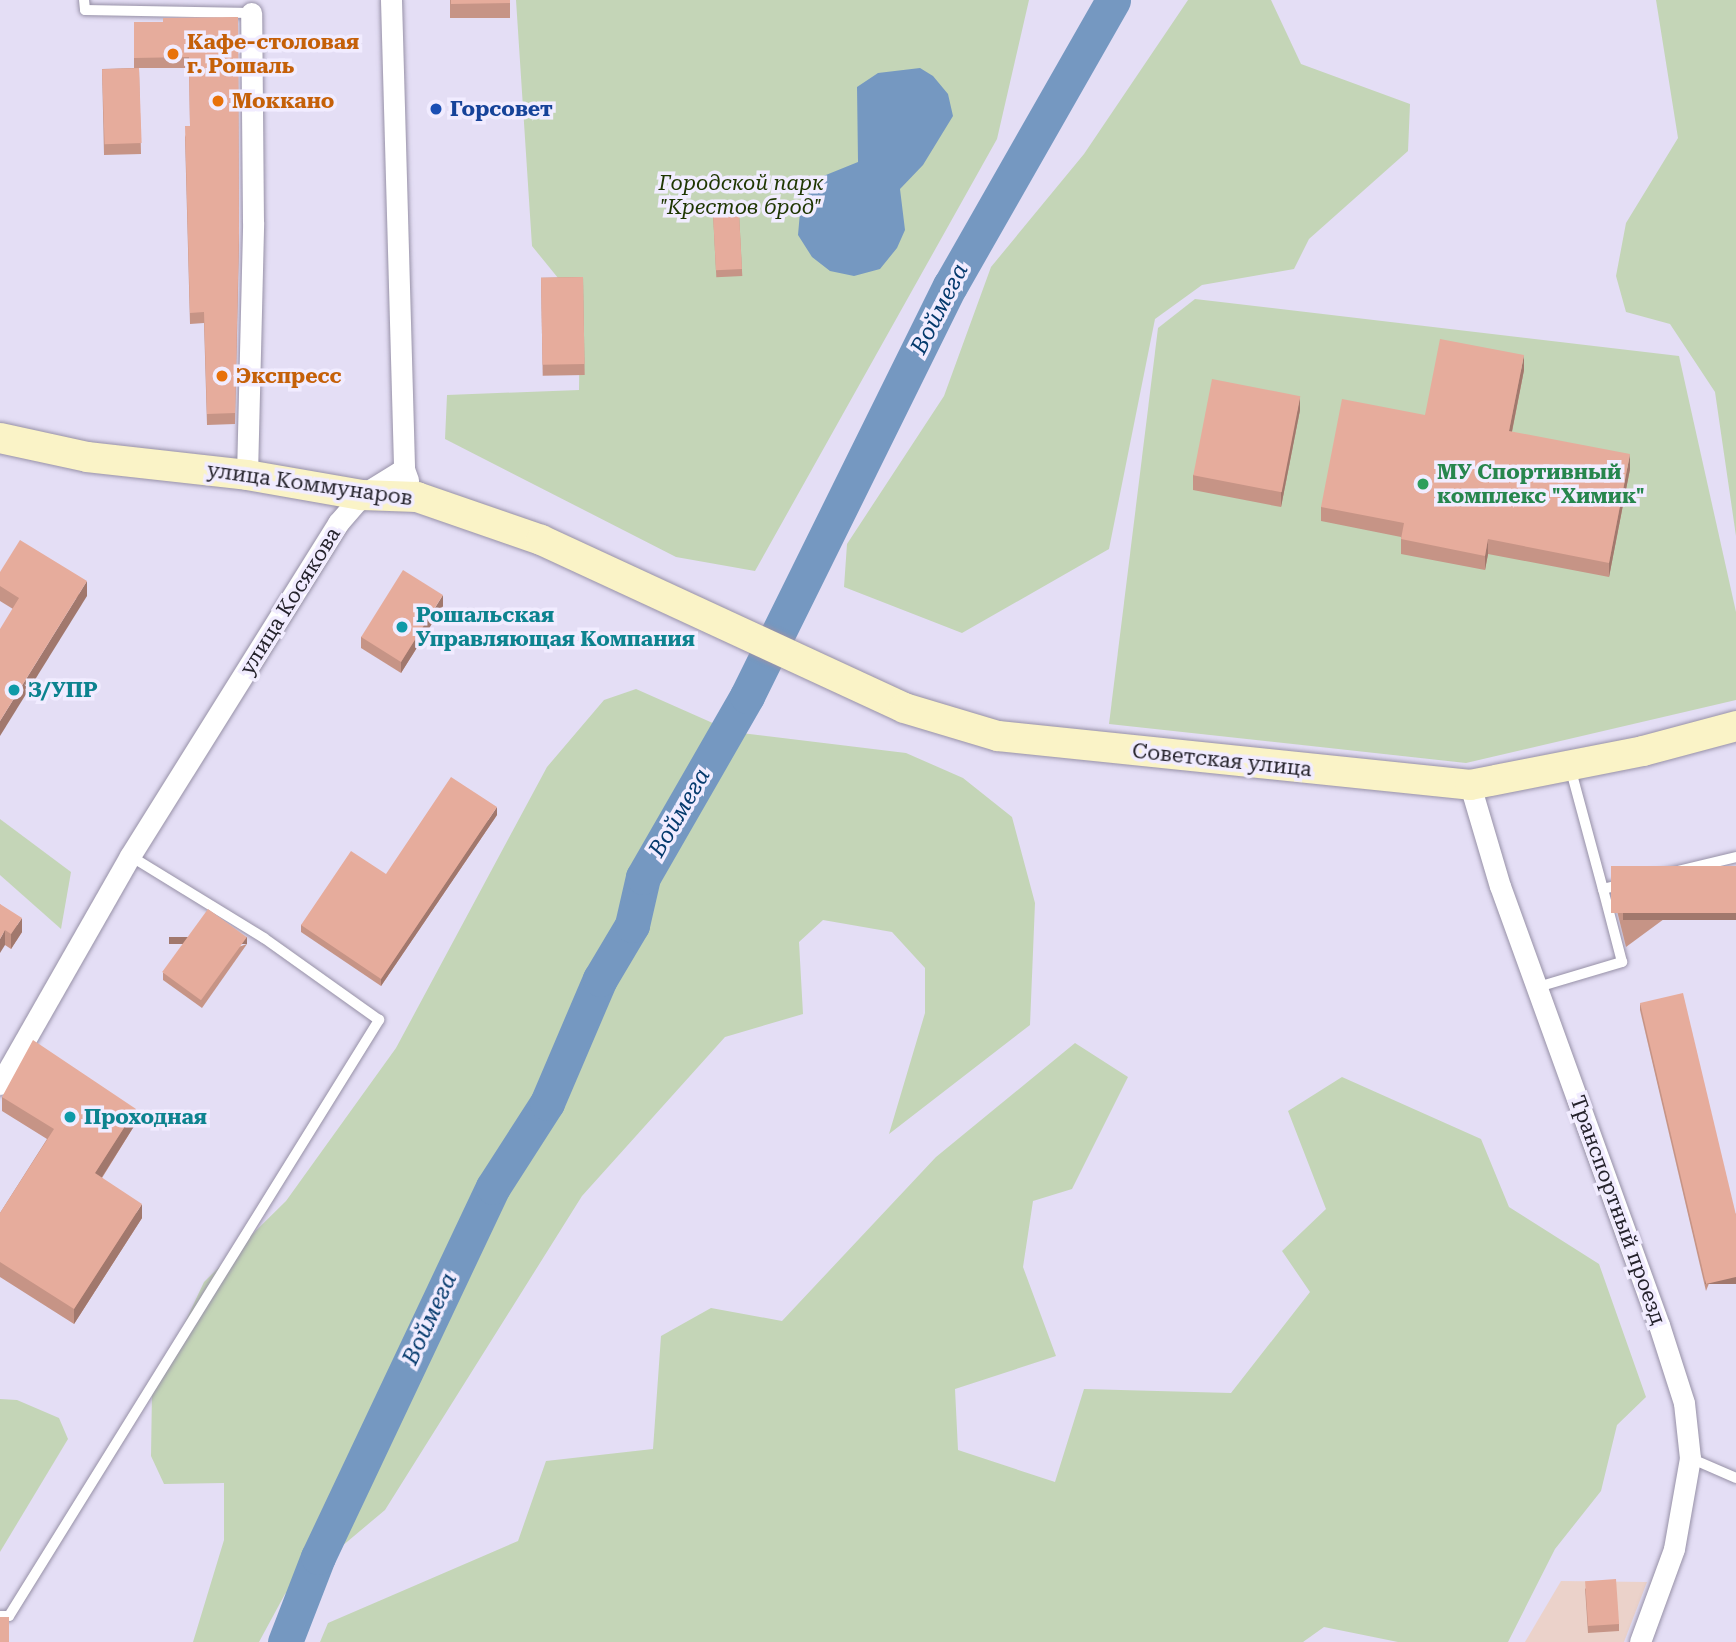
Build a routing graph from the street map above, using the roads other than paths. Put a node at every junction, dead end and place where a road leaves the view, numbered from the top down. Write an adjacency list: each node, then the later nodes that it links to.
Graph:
1 (84, 0): 3 (lane)
2 (391, 0): 5 (street)
3 (251, 13): 6 (street)
4 (0, 438): 6 (street, улица Коммунаров)
5 (404, 469): 7 (street, улица Косякова); 8 (street)
6 (247, 475): 7 (street, улица Коммунаров)
7 (362, 495): 8 (street, улица Коммунаров); 13 (street, улица Косякова)
8 (417, 497): 9 (street, улица Коммунаров)
9 (723, 624): 12 (street, Советская улица)
10 (1736, 726): 11 (street, Советская улица)
11 (1570, 766): 12 (street, Советская улица); 15 (lane)
12 (1470, 785): 16 (street, Транспортный проезд)
13 (130, 856): 17 (street, улица Косякова); 20 (lane)
14 (1736, 857): 15 (lane)
15 (1603, 889): 16 (lane)
16 (1538, 987): 18 (street, Транспортный проезд)
17 (0, 1084)
18 (1690, 1458): 19 (lane); 21 (street, Транспортный проезд)
19 (1736, 1478)
20 (0, 1616)
21 (1640, 1642)

